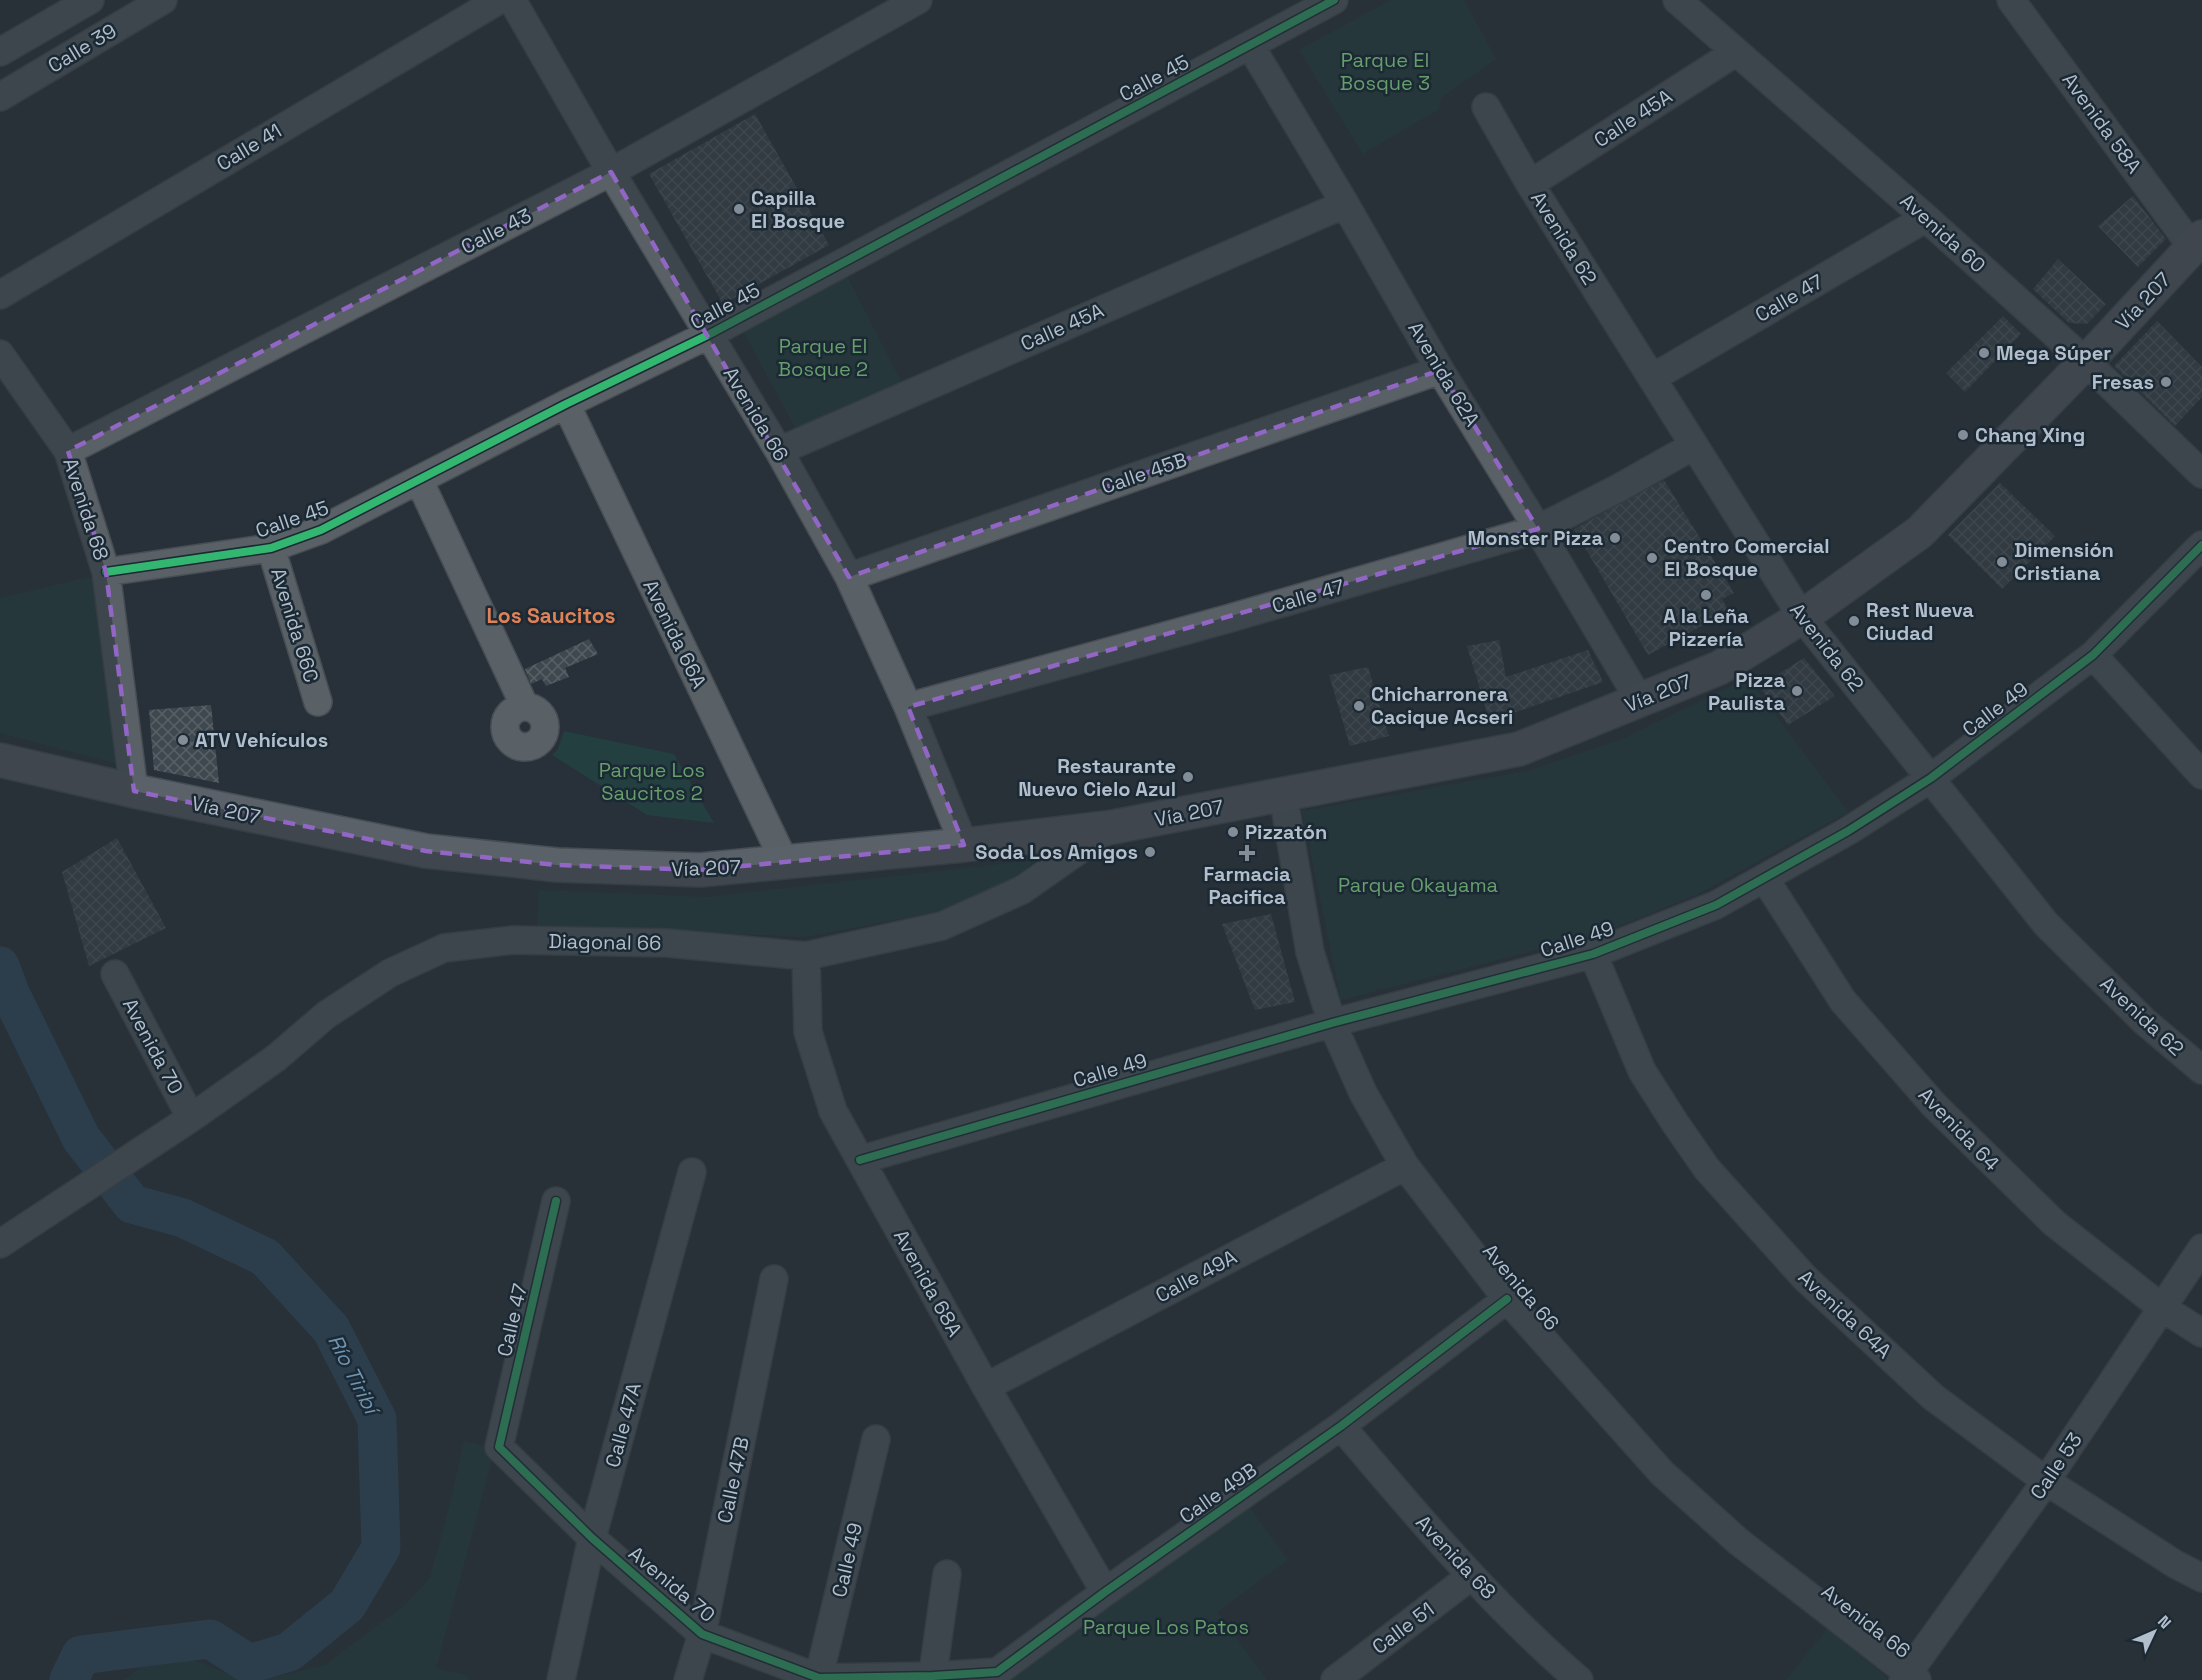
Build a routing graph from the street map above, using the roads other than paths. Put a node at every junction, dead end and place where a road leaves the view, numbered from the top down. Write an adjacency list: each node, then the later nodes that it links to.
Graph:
1 (90, 0): 10 (street, Calle 39)
2 (163, 0): 12 (street, Calle 39)
3 (499, 0): 19 (street, Calle 41)
4 (512, 0): 14 (street, Avenida 66)
5 (918, 0): 14 (street, Calle 43)
6 (1334, 0): 9 (street, Calle 45)
7 (1677, 0): 11 (street, Avenida 60)
8 (2011, 0): 18 (street, Avenida 58A)
9 (1250, 45): 16 (street, Avenida 62A); 20 (street, Calle 45)
10 (0, 52)
11 (1736, 52): 15 (street, Calle 45A); 17 (street, Avenida 60)
12 (0, 97)
13 (1486, 107): 15 (street, Avenida 62)
14 (611, 172): 20 (street, Avenida 66); 27 (street, Calle 43)
15 (1530, 184): 24 (street, Avenida 62)
16 (1345, 204): 23 (street, Avenida 62A); 28 (street, Calle 45A)
17 (1926, 218): 22 (street, Avenida 60); 24 (street, Calle 47)
18 (2197, 242): 22 (main road, Vía 207)
19 (0, 295)
20 (708, 335): 25 (street, Calle 45); 28 (street, Avenida 66)
21 (0, 354): 27 (street, Avenida 68)
22 (2086, 362): 29 (street, Avenida 60); 36 (main road, Vía 207)
23 (1440, 370): 31 (street, Avenida 62A); 35 (street, Calle 45B)
24 (1652, 378): 26 (street, Avenida 62)
25 (566, 404): 30 (street, Calle 45); 49 (street, Avenida 66A)
26 (1693, 446): 31 (street, Calle 47); 36 (street, Avenida 62)
27 (68, 451): 34 (street, Avenida 68)
28 (779, 451): 35 (street, Avenida 66)
29 (2202, 474)
30 (419, 480): 33 (street, Calle 45); 40 (street)
31 (1538, 529): 38 (street, Avenida 62A); 41 (street, Calle 47)
32 (2202, 545): 37 (street, Calle 49)
33 (271, 548): 34 (street, Calle 45); 39 (street, Avenida 66C)
34 (106, 572): 45 (street, Avenida 68)
35 (849, 577): 41 (street, Avenida 66)
36 (1802, 617): 38 (main road, Vía 207); 44 (street, Avenida 62)
37 (2093, 655): 43 (street); 44 (street, Calle 49)
38 (1640, 701): 46 (main road, Vía 207)
39 (318, 702)
40 (525, 707)
41 (908, 707): 48 (street, Avenida 66)
42 (11, 763): 45 (main road, Vía 207)
43 (2202, 776)
44 (1931, 778): 50 (street, Calle 49); 55 (street, Avenida 62)
45 (134, 791): 49 (main road, Vía 207)
46 (1283, 795): 47 (main road, Vía 207); 54 (street, Avenida 66)
47 (1113, 827): 48 (main road, Vía 207); 52 (street, Diagonal 66)
48 (964, 845): 49 (main road, Vía 207)
49 (785, 863)
50 (1765, 879): 51 (street, Calle 49); 65 (street, Avenida 64)
51 (1593, 954): 54 (street, Calle 49); 71 (street, Avenida 64A)
52 (806, 956): 56 (street, Diagonal 66); 57 (street, Avenida 68A)
53 (115, 974): 56 (street, Avenida 70)
54 (1332, 1023): 57 (street, Calle 49); 58 (street, Avenida 66)
55 (2202, 1070)
56 (191, 1118): 61 (street, Diagonal 66)
57 (860, 1160): 67 (street, Avenida 68A)
58 (1405, 1166): 64 (street, Avenida 66); 67 (street, Calle 49A)
59 (692, 1172): 72 (street, Calle 47A)
60 (556, 1201): 70 (street, Calle 47)
61 (0, 1244)
62 (2202, 1248): 65 (street, Calle 53)
63 (774, 1279): 77 (street, Calle 47B)
64 (1507, 1299): 68 (street, Calle 49B); 78 (street, Avenida 66)
65 (2162, 1307): 66 (street, Avenida 64); 71 (street, Calle 53)
66 (2202, 1333)
67 (986, 1387): 76 (street, Avenida 68A)
68 (1341, 1426): 74 (street, Avenida 68); 76 (street, Calle 49B)
69 (876, 1439): 79 (street, Calle 49)
70 (499, 1447): 72 (street, Avenida 70)
71 (2046, 1481): 75 (street, Avenida 64A); 78 (street, Calle 53)
72 (592, 1538): 77 (street, Avenida 70); 81 (street, Calle 47A)
73 (947, 1575): 80 (street)
74 (1471, 1576): 83 (street, Calle 51); 84 (street, Avenida 68)
75 (2202, 1578)
76 (1105, 1592): 80 (street, Calle 49B)
77 (702, 1634): 79 (street, Avenida 70); 82 (street, Calle 47B)
78 (1909, 1678)
79 (819, 1679): 80 (street, Avenida 70)
80 (933, 1679)
81 (561, 1680)
82 (688, 1680)
83 (1335, 1680)
84 (1579, 1680)

